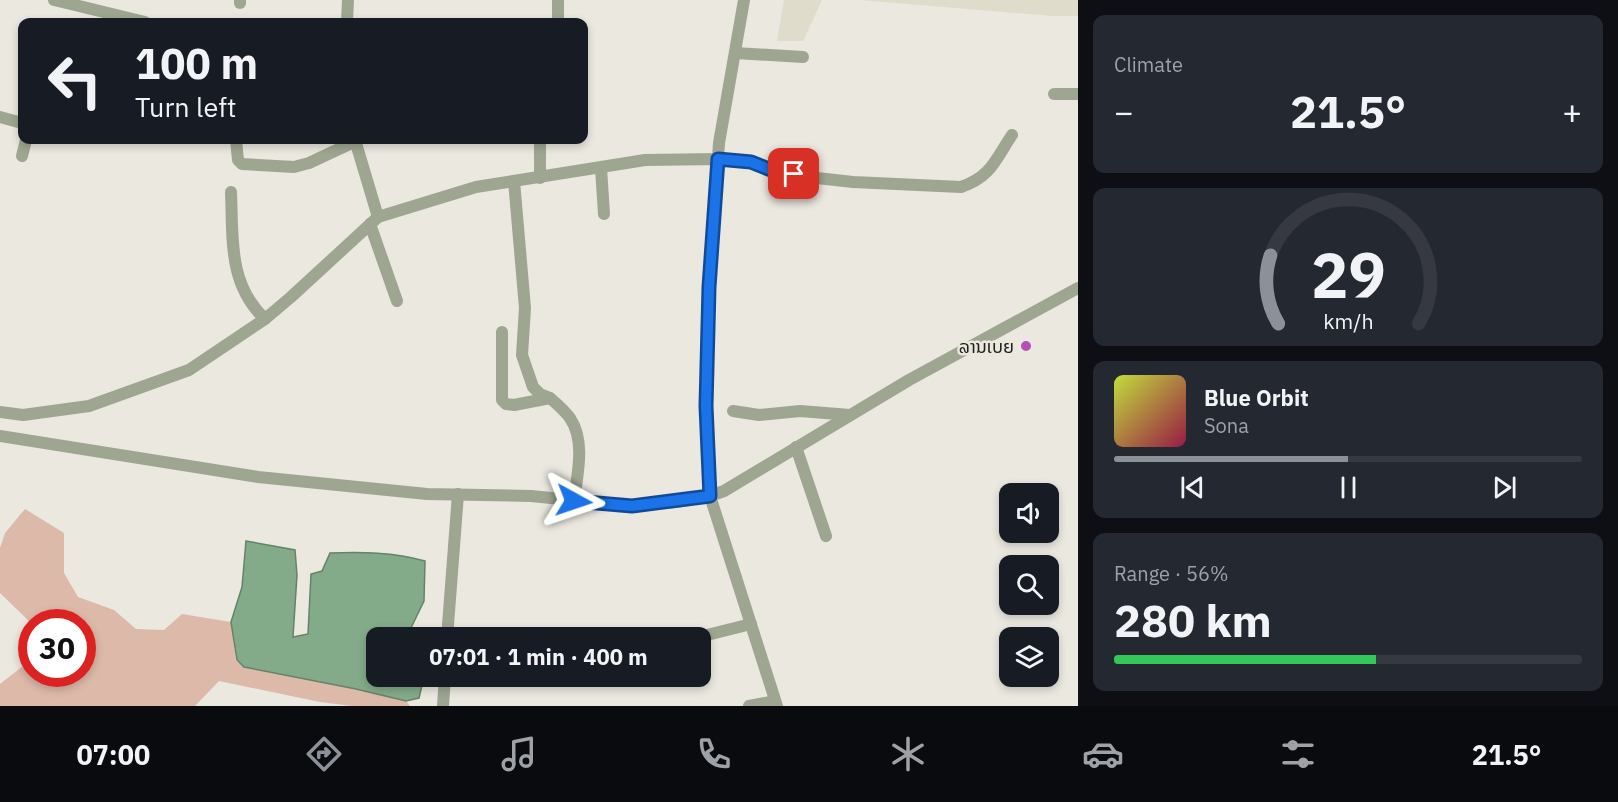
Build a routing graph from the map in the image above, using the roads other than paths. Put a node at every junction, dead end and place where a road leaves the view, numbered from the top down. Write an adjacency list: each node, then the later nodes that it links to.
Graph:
1 (54, 0): 5 (street)
2 (348, 0): 6 (street)
3 (558, 0): 7 (street)
4 (744, 0): 8 (street)
5 (128, 18)
6 (347, 18)
7 (558, 18)
8 (735, 53): 9 (street); 21 (street)
9 (803, 57)
10 (1054, 94): 11 (street)
11 (1078, 94)
12 (0, 117): 13 (street)
13 (18, 122)
14 (1012, 135): 21 (street)
15 (25, 144): 20 (street)
16 (236, 144): 17 (street)
17 (348, 144)
18 (357, 144): 27 (street)
19 (540, 144): 23 (street)
20 (22, 156)
21 (718, 159): 22 (street); 39 (street)
22 (601, 168): 23 (street); 26 (street)
23 (540, 178): 24 (street)
24 (514, 181): 27 (street); 32 (street)
25 (231, 192): 30 (street)
26 (604, 214)
27 (374, 221): 29 (street); 30 (street)
28 (1078, 288): 35 (street)
29 (397, 301)
30 (264, 319): 34 (street)
31 (502, 332): 32 (street)
32 (550, 398): 40 (street)
33 (734, 411): 35 (street)
34 (0, 412)
35 (850, 415): 37 (street)
36 (0, 436): 38 (street)
37 (796, 447): 39 (street); 41 (street)
38 (458, 494): 40 (street); 43 (street)
39 (710, 496): 40 (street); 42 (street)
40 (574, 501)
41 (826, 536)
42 (751, 624): 44 (street); 46 (street)
43 (448, 627)
44 (711, 634)
45 (444, 687): 47 (street)
46 (776, 703): 48 (street)
47 (443, 706)
48 (749, 706)

